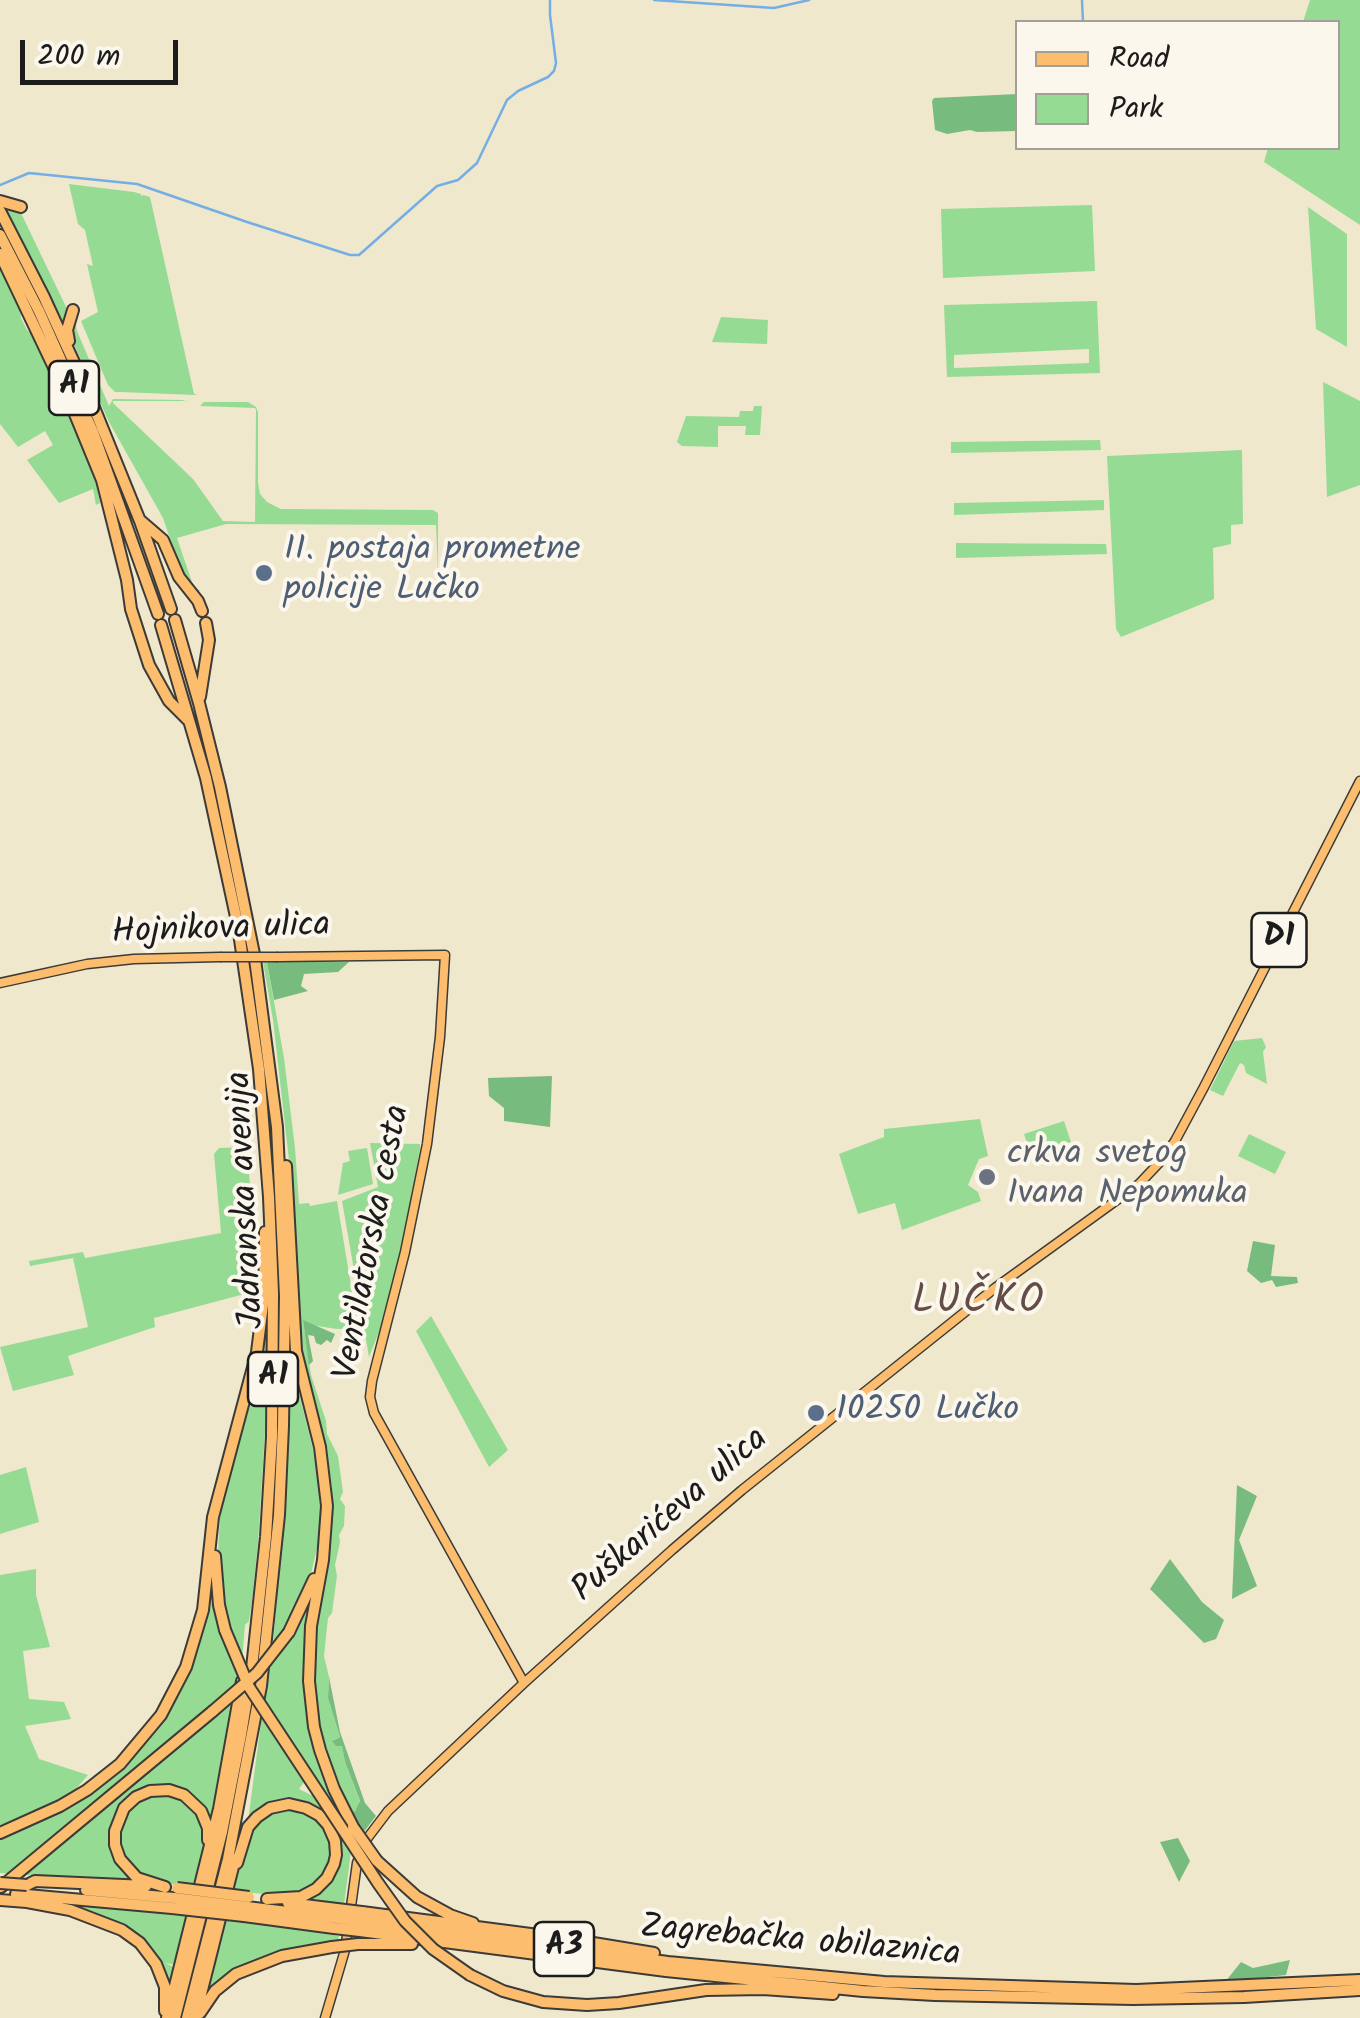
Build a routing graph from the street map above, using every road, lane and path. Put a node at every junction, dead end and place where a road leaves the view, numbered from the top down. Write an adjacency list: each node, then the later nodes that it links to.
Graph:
1 (0, 202): 2 (highway)
2 (20, 207)
3 (0, 212): 7 (highway, A1)
4 (0, 235): 10 (highway, Jadranska avenija / A1)
5 (0, 254): 10 (highway)
6 (73, 310): 7 (highway)
7 (72, 357): 8 (highway, A1)
8 (140, 521): 9 (highway, Jadranska avenija / A1); 9 (highway)
9 (199, 704): 15 (highway, Jadranska avenija / A1)
10 (189, 721): 16 (highway, Jadranska avenija / A1)
11 (1360, 781): 12 (main road, Puškarićeva ulica / D1)
12 (1357, 792): 20 (main road, Puškarićeva ulica / D1)
13 (445, 955): 14 (main road, Hojnikova ulica, bridge); 20 (main road, Ventilatorska cesta)
14 (0, 983)
15 (273, 1091): 18 (highway); 19 (highway, Jadranska avenija / A1)
16 (266, 1156): 17 (highway); 19 (highway, Jadranska avenija / A1)
17 (217, 1505): 21 (highway); 35 (highway, bridge)
18 (326, 1527): 23 (highway, bridge); 30 (highway, bridge)
19 (264, 1601): 22 (highway); 26 (highway); 32 (highway, Jadranska avenija / A1)
20 (524, 1683): 41 (main road, Puškarićeva ulica / D1)
21 (0, 1833)
22 (228, 1888): 25 (highway); 32 (highway)
23 (3, 1893): 24 (highway, Zagrebačka obilaznica / A3); 24 (highway, Zagrebačka obilaznica / A3, bridge); 37 (highway)
24 (172, 1895): 26 (highway); 27 (highway, bridge); 27 (highway, Zagrebačka obilaznica / A3, bridge)
25 (267, 1899): 27 (highway); 28 (highway)
26 (197, 1905): 32 (highway)
27 (247, 1907): 28 (highway, Zagrebačka obilaznica / A3)
28 (336, 1918): 29 (highway, Zagrebačka obilaznica / A3, bridge); 29 (highway, bridge)
29 (361, 1922): 30 (highway); 31 (highway, Zagrebačka obilaznica / A3); 33 (highway, Zagrebačka obilaznica / A3)
30 (508, 1931): 33 (highway)
31 (474, 1946): 35 (highway, Zagrebačka obilaznica / A3); 40 (highway, bridge)
32 (194, 1971): 37 (highway); 38 (highway, Jadranska avenija / A1); 39 (highway, Jadranska avenija / A1); 40 (highway)
33 (768, 1972): 34 (highway, Zagrebačka obilaznica / A3)
34 (1360, 1980)
35 (864, 1990): 36 (highway, Zagrebačka obilaznica / A3)
36 (1360, 1990)
37 (165, 2018)
38 (175, 2018)
39 (187, 2018)
40 (196, 2018)
41 (325, 2018)

